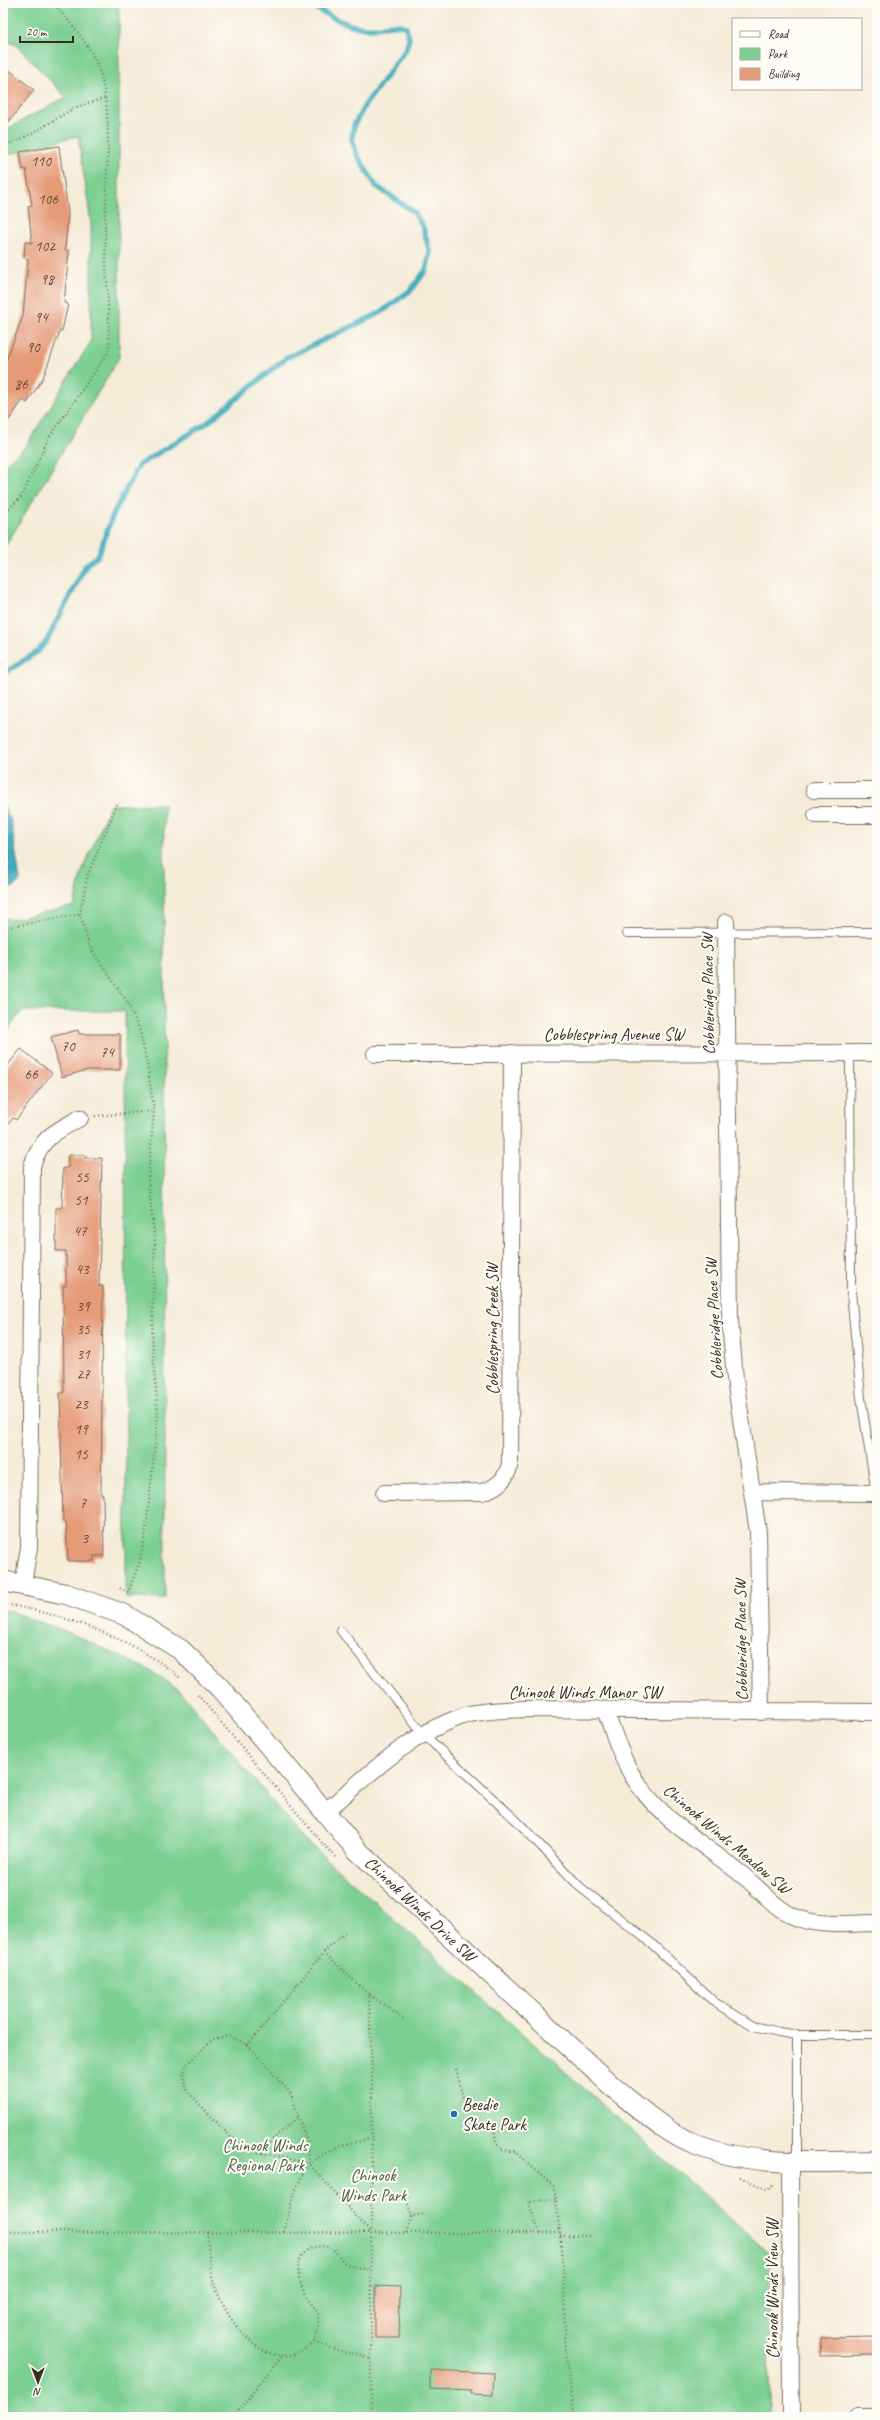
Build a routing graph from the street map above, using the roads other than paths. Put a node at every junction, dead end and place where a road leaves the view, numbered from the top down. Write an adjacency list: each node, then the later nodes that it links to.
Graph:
1 (814, 790): 2 (street)
2 (877, 790)
3 (816, 815): 4 (street)
4 (877, 815)
5 (726, 927): 6 (lane); 7 (lane); 9 (street, Cobbleridge Place SW)
6 (877, 932)
7 (627, 933)
8 (512, 1053): 9 (street, Cobblespring Avenue SW); 12 (street, Cobblespring Avenue SW); 15 (street, Cobblespring Creek SW)
9 (728, 1053): 10 (street, Cobblespring Avenue SW); 14 (street, Cobbleridge Place SW)
10 (850, 1053): 11 (street, Cobblespring Avenue SW); 16 (lane)
11 (877, 1053)
12 (375, 1054)
13 (80, 1118): 18 (street)
14 (753, 1492): 16 (street); 21 (street, Cobbleridge Place SW)
15 (384, 1493)
16 (876, 1493)
17 (3, 1581): 18 (street, Chinook Winds Drive SW)
18 (23, 1584): 24 (street, Chinook Winds Drive SW)
19 (342, 1631): 23 (lane)
20 (605, 1710): 21 (street, Chinook Winds Manor SW); 23 (street, Chinook Winds Manor SW); 25 (street, Chinook Winds Meadow SW)
21 (761, 1712): 22 (street, Chinook Winds Manor SW)
22 (877, 1712)
23 (423, 1734): 24 (street, Chinook Winds Manor SW); 26 (lane)
24 (324, 1813): 29 (street, Chinook Winds Drive SW)
25 (877, 1922)
26 (797, 2035): 27 (lane); 29 (lane)
27 (877, 2035)
28 (877, 2161): 29 (street, Chinook Winds Drive SW)
29 (793, 2162): 30 (street, Chinook Winds View SW)
30 (791, 2417)
31 (858, 2417): 32 (street)
32 (877, 2417)

